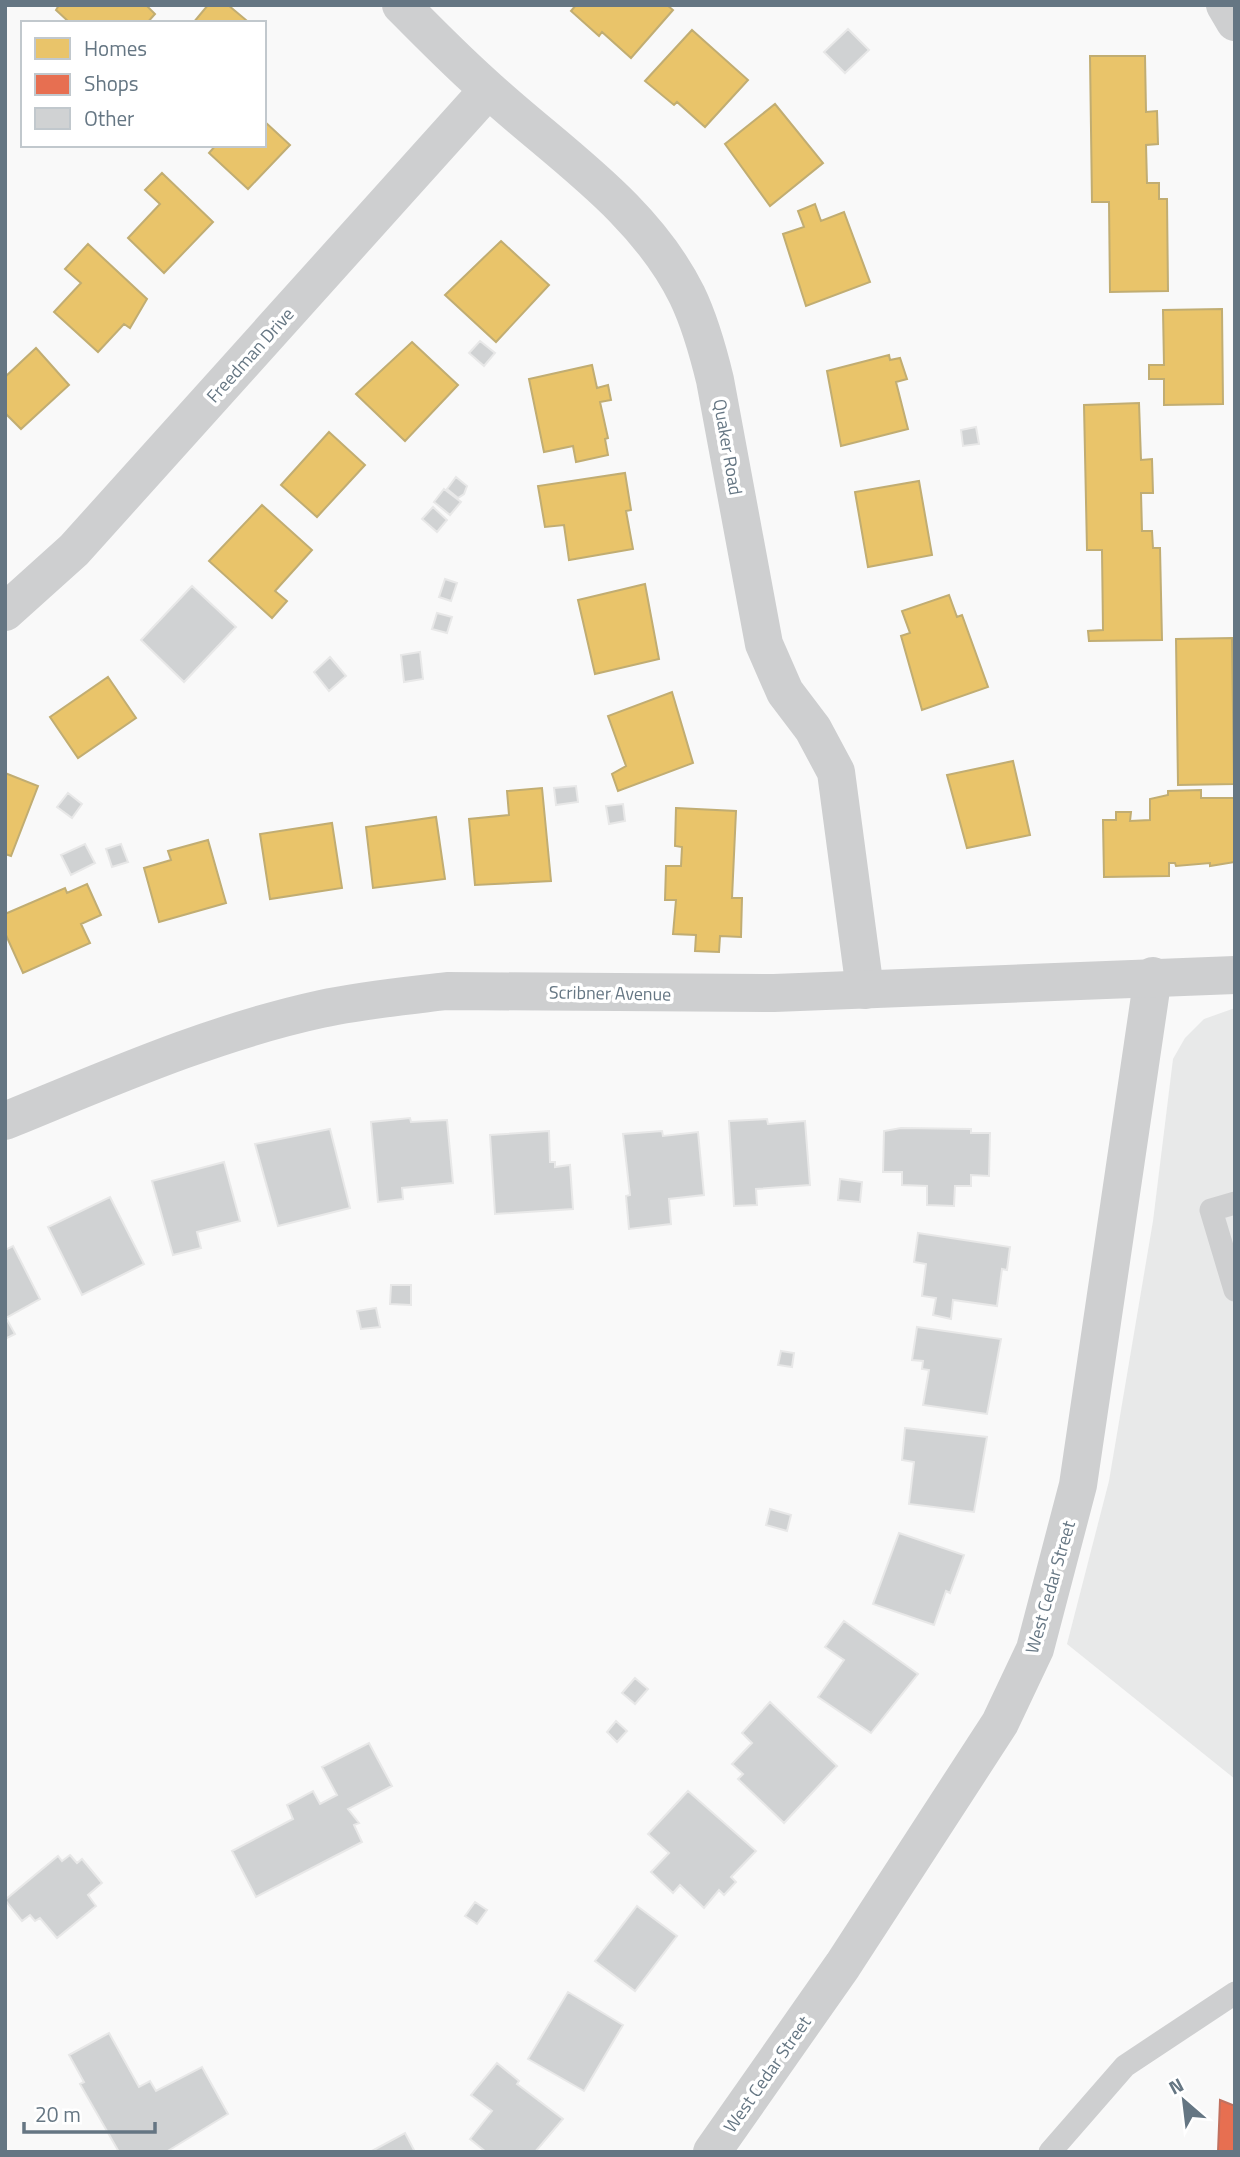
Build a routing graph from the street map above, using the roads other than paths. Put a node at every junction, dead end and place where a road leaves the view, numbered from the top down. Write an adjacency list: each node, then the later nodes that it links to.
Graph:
1 (401, 5): 4 (street, Quaker Road)
2 (1225, 5): 3 (street)
3 (1235, 22)
4 (488, 90): 5 (street, Freedman Drive); 8 (street, Quaker Road)
5 (5, 612)
6 (1235, 975): 7 (street, Scribner Avenue)
7 (1153, 976): 8 (street, Scribner Avenue); 13 (street, West Cedar Street)
8 (865, 990): 9 (street, Scribner Avenue)
9 (5, 1121)
10 (1235, 1203): 11 (lane)
11 (1235, 1290)
12 (1235, 1993): 14 (lane)
13 (712, 2152)
14 (1050, 2152)

